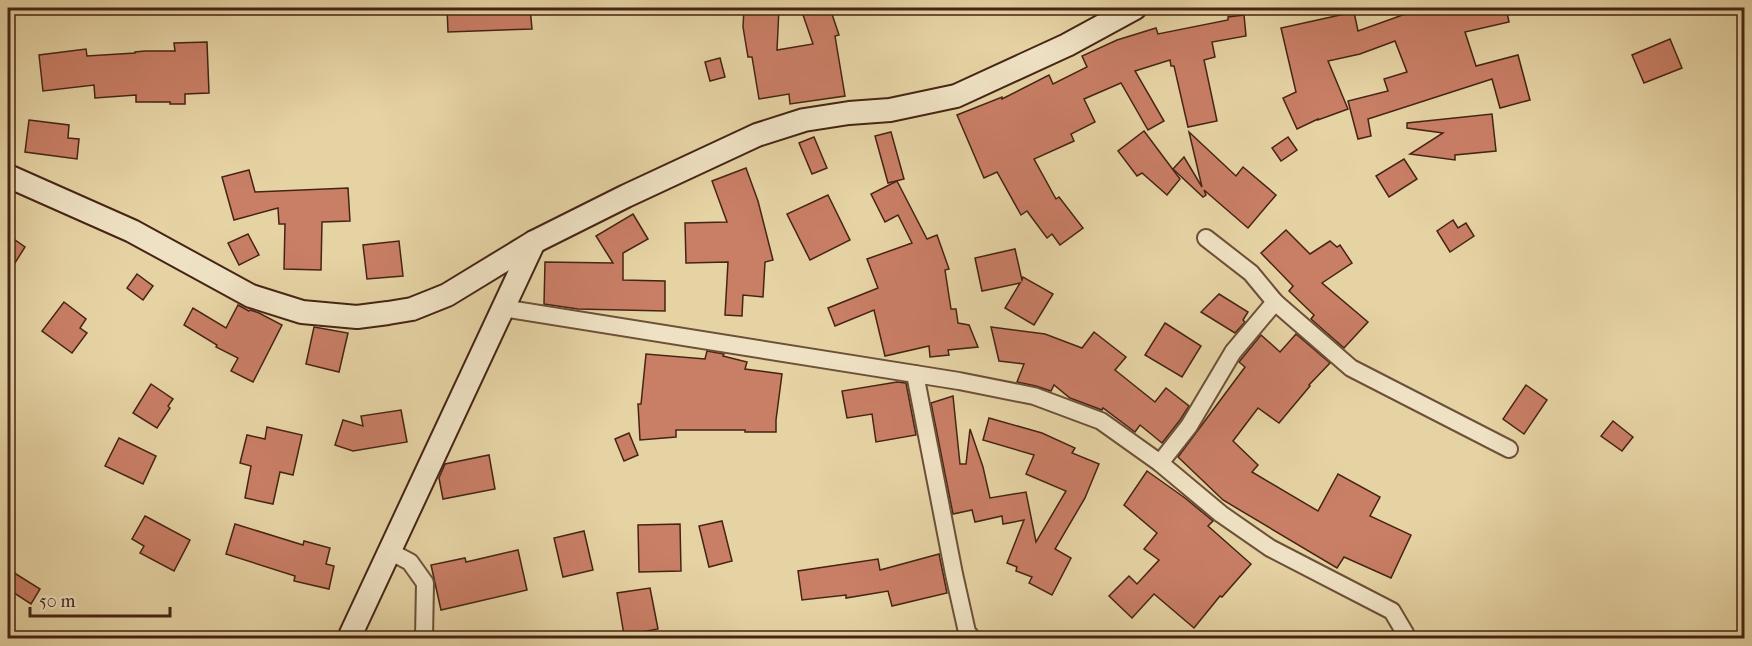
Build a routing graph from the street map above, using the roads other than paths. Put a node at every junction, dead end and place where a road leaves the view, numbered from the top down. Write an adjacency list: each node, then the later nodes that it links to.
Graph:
1 (1135, 8): 4 (main road)
2 (8, 176): 4 (main road)
3 (1206, 238): 5 (street)
4 (534, 242): 6 (main road)
5 (1275, 302): 8 (street); 9 (street)
6 (502, 309): 7 (street); 10 (main road)
7 (915, 374): 9 (street); 13 (street)
8 (1509, 449)
9 (1160, 463): 14 (street)
10 (389, 551): 11 (main road); 12 (street)
11 (349, 639)
12 (424, 639)
13 (972, 639)
14 (1406, 639)

